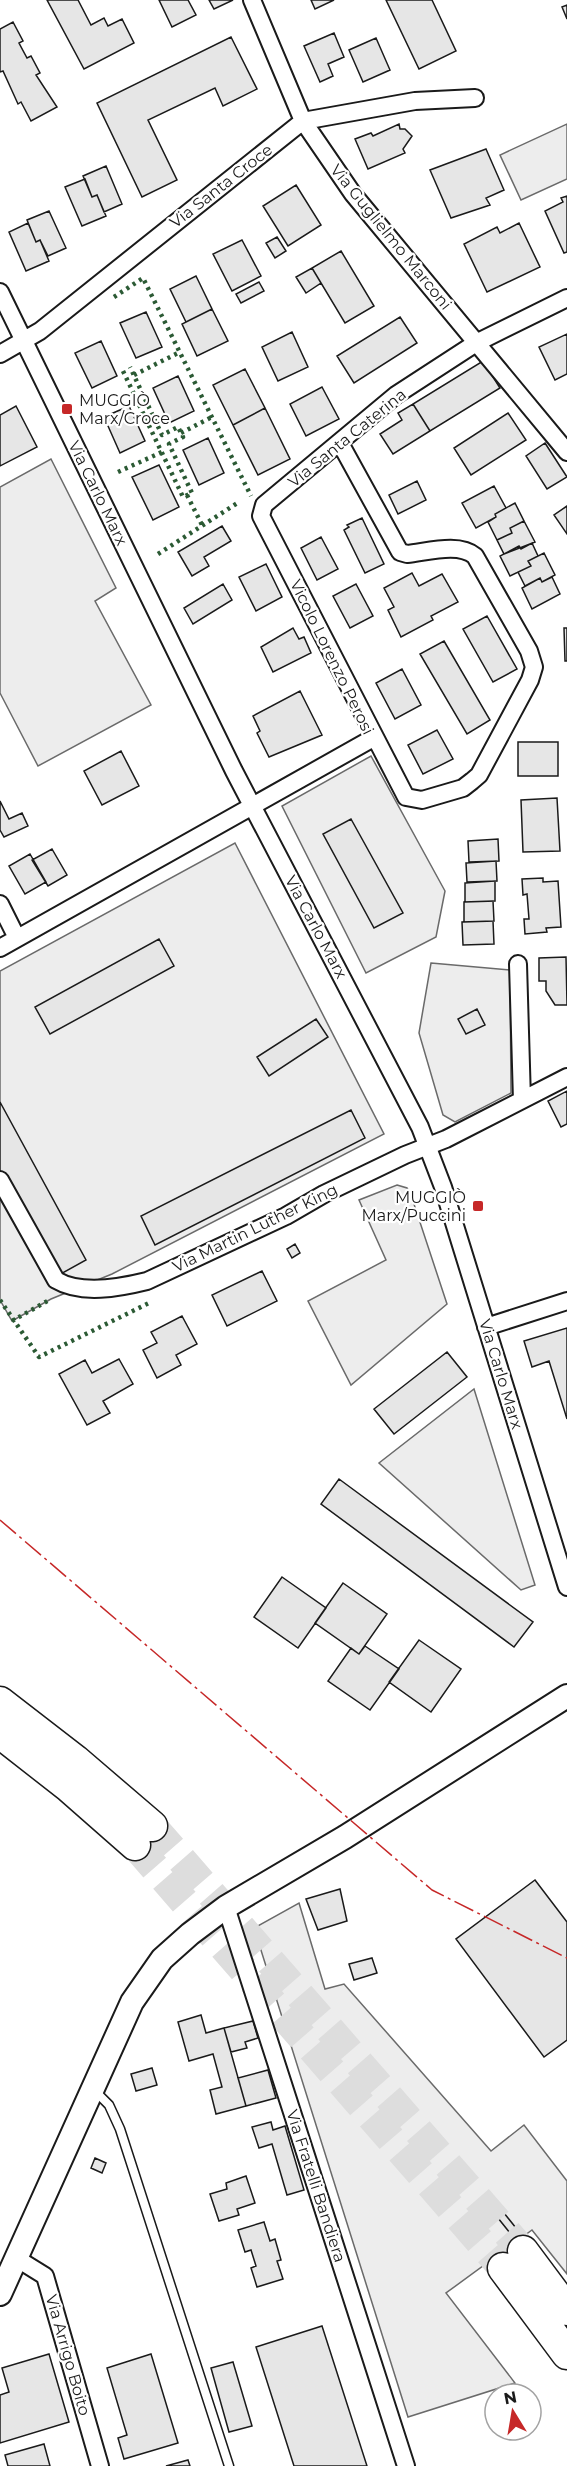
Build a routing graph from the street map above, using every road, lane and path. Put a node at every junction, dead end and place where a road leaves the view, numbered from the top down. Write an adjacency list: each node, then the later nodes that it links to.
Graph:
1 (252, 0): 3 (street, Via Guglielmo Marconi)
2 (475, 98): 3 (street, Via Santa Croce)
3 (303, 121): 6 (street, Via Santa Croce); 7 (street, Via Guglielmo Marconi)
4 (0, 292): 6 (street, Via Carlo Marx)
5 (567, 298): 7 (street, Via Santa Caterina)
6 (24, 340): 8 (street, Via Santa Croce); 13 (street, Via Carlo Marx)
7 (476, 343): 9 (street, Via Santa Caterina); 10 (street, Via Guglielmo Marconi)
8 (0, 354)
9 (340, 443): 11 (street, Via Santa Caterina); 12 (street)
10 (567, 452)
11 (261, 516): 12 (street, Vicolo Lorenzo Perosi)
12 (375, 737): 13 (street, Vicolo Lorenzo Perosi)
13 (252, 807): 15 (street, Vicolo Lorenzo Perosi); 20 (street, Via Carlo Marx)
14 (0, 904): 15 (street)
15 (17, 938): 16 (street, Vicolo Lorenzo Perosi)
16 (0, 948)
17 (518, 964): 19 (street)
18 (567, 1077): 19 (street, Via Martin Luther King)
19 (522, 1100): 20 (street, Via Martin Luther King)
20 (428, 1146): 21 (street, Via Martin Luther King); 23 (street, Via Carlo Marx)
21 (0, 1180)
22 (567, 1301): 23 (street)
23 (486, 1327): 24 (street, Via Carlo Marx)
24 (567, 1587)
25 (567, 1696): 28 (street)
26 (0, 1702): 29 (highway)
27 (567, 1706): 28 (street)
28 (539, 1714): 30 (street)
29 (0, 1733)
30 (226, 1907): 31 (street); 38 (street, Via Fratelli Bandiera)
31 (94, 2090): 32 (street); 37 (lane)
32 (16, 2258): 33 (street); 36 (street, Via Arrigo Boito)
33 (0, 2294)
34 (567, 2310): 35 (highway)
35 (567, 2354)
36 (100, 2466)
37 (229, 2466)
38 (406, 2466)

